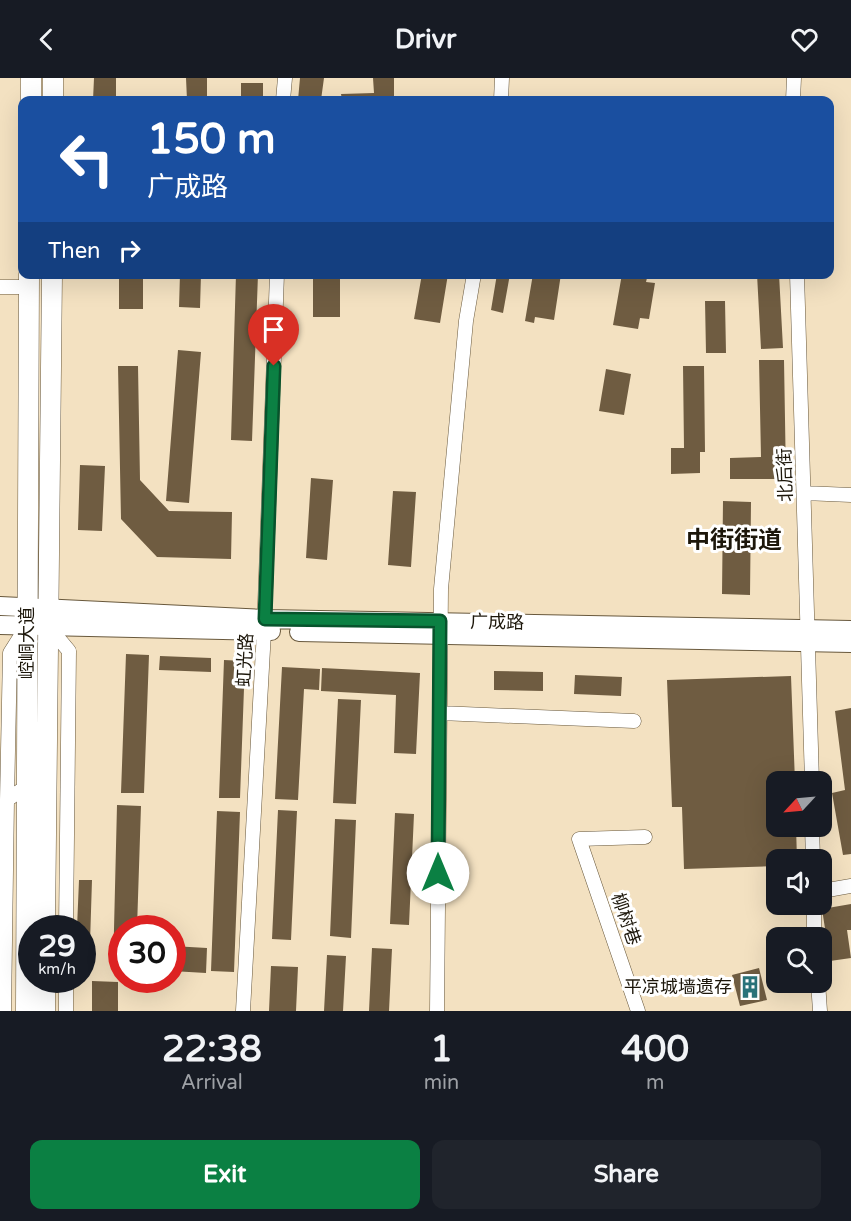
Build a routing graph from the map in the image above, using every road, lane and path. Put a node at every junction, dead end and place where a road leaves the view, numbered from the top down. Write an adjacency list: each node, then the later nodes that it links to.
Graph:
1 (31, 78): 6 (main road)
2 (53, 78): 7 (main road)
3 (285, 78): 8 (street)
4 (502, 78): 9 (street)
5 (794, 78): 10 (street)
6 (31, 96)
7 (53, 96)
8 (283, 96)
9 (501, 96)
10 (793, 96)
11 (52, 279): 21 (main road, 崆峒大道)
12 (277, 279): 23 (street, 虹光路)
13 (473, 279): 24 (street)
14 (797, 279): 17 (street, 北后街)
15 (29, 281): 16 (street); 20 (main road, 崆峒大道)
16 (0, 287)
17 (804, 494): 18 (street); 26 (street, 北后街)
18 (851, 495)
19 (0, 606): 20 (main road, 广成路)
20 (27, 617): 21 (main road, 广成路); 22 (main road, 广成路); 31 (main road, 崆峒大道); 32 (street)
21 (49, 617): 23 (main road, 广成路); 36 (main road, 崆峒大道); 37 (street)
22 (0, 625)
23 (265, 625): 24 (main road, 广成路); 45 (street, 虹光路)
24 (440, 628): 26 (main road, 广成路); 28 (street)
25 (851, 630): 26 (main road, 广成路)
26 (808, 636): 27 (main road, 广成路); 30 (street, 北后街)
27 (851, 643)
28 (440, 712): 29 (street); 46 (street)
29 (634, 722)
30 (812, 771)
31 (27, 786): 32 (street); 42 (main road, 崆峒大道)
32 (7, 800): 41 (street)
33 (645, 837): 47 (street, 柳树巷)
34 (851, 886): 35 (street)
35 (832, 889)
36 (45, 915)
37 (66, 915)
38 (45, 993): 43 (main road)
39 (66, 993): 44 (street)
40 (819, 993): 48 (street)
41 (4, 1011)
42 (27, 1011)
43 (45, 1011)
44 (66, 1011)
45 (243, 1011)
46 (437, 1011)
47 (638, 1011)
48 (820, 1011)

